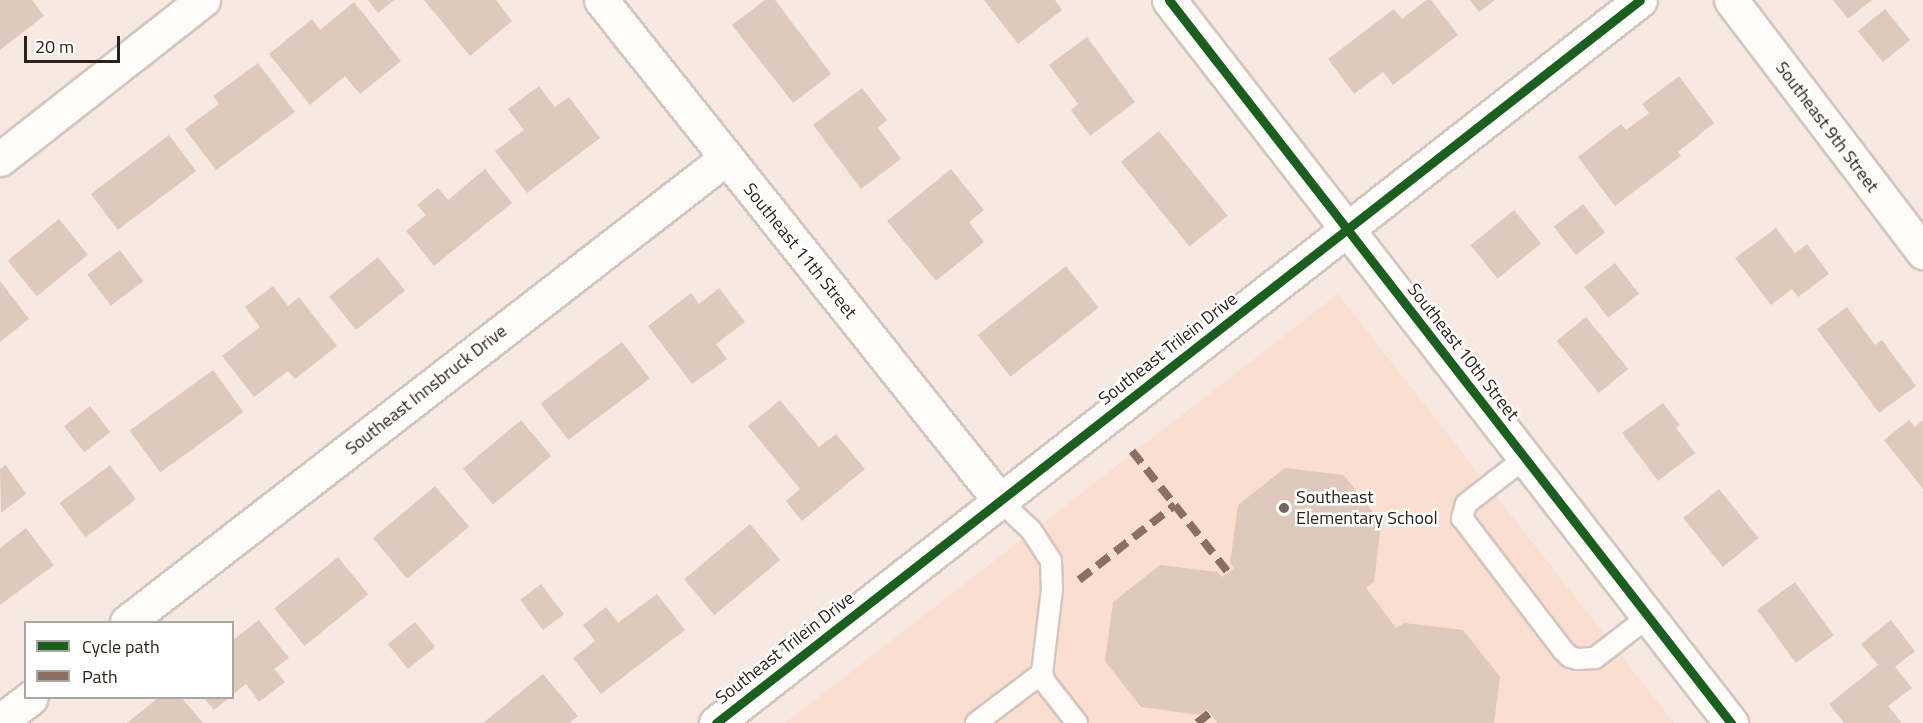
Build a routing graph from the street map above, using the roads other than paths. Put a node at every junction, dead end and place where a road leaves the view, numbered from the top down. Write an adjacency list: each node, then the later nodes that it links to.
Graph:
1 (203, 0): 7 (street)
2 (601, 0): 6 (street, Southeast 11th Street)
3 (1169, 0): 8 (street, Southeast 10th Street)
4 (1640, 0): 8 (street, Southeast Trilein Drive)
5 (1731, 0): 9 (street, Southeast 9th Street)
6 (726, 158): 11 (street, Southeast 11th Street); 13 (street, Southeast Innsbruck Drive)
7 (0, 159)
8 (1348, 230): 10 (street, Southeast 10th Street); 11 (street, Southeast Trilein Drive)
9 (1923, 252)
10 (1525, 458): 12 (street, Southeast 10th Street); 12 (lane)
11 (1001, 502): 14 (lane); 17 (street, Southeast Trilein Drive)
12 (1648, 617): 20 (street, Southeast 10th Street)
13 (127, 621)
14 (1042, 673): 18 (lane); 19 (lane)
15 (29, 699): 16 (street)
16 (0, 721)
17 (720, 722)
18 (976, 723)
19 (1077, 723)
20 (1731, 723)

